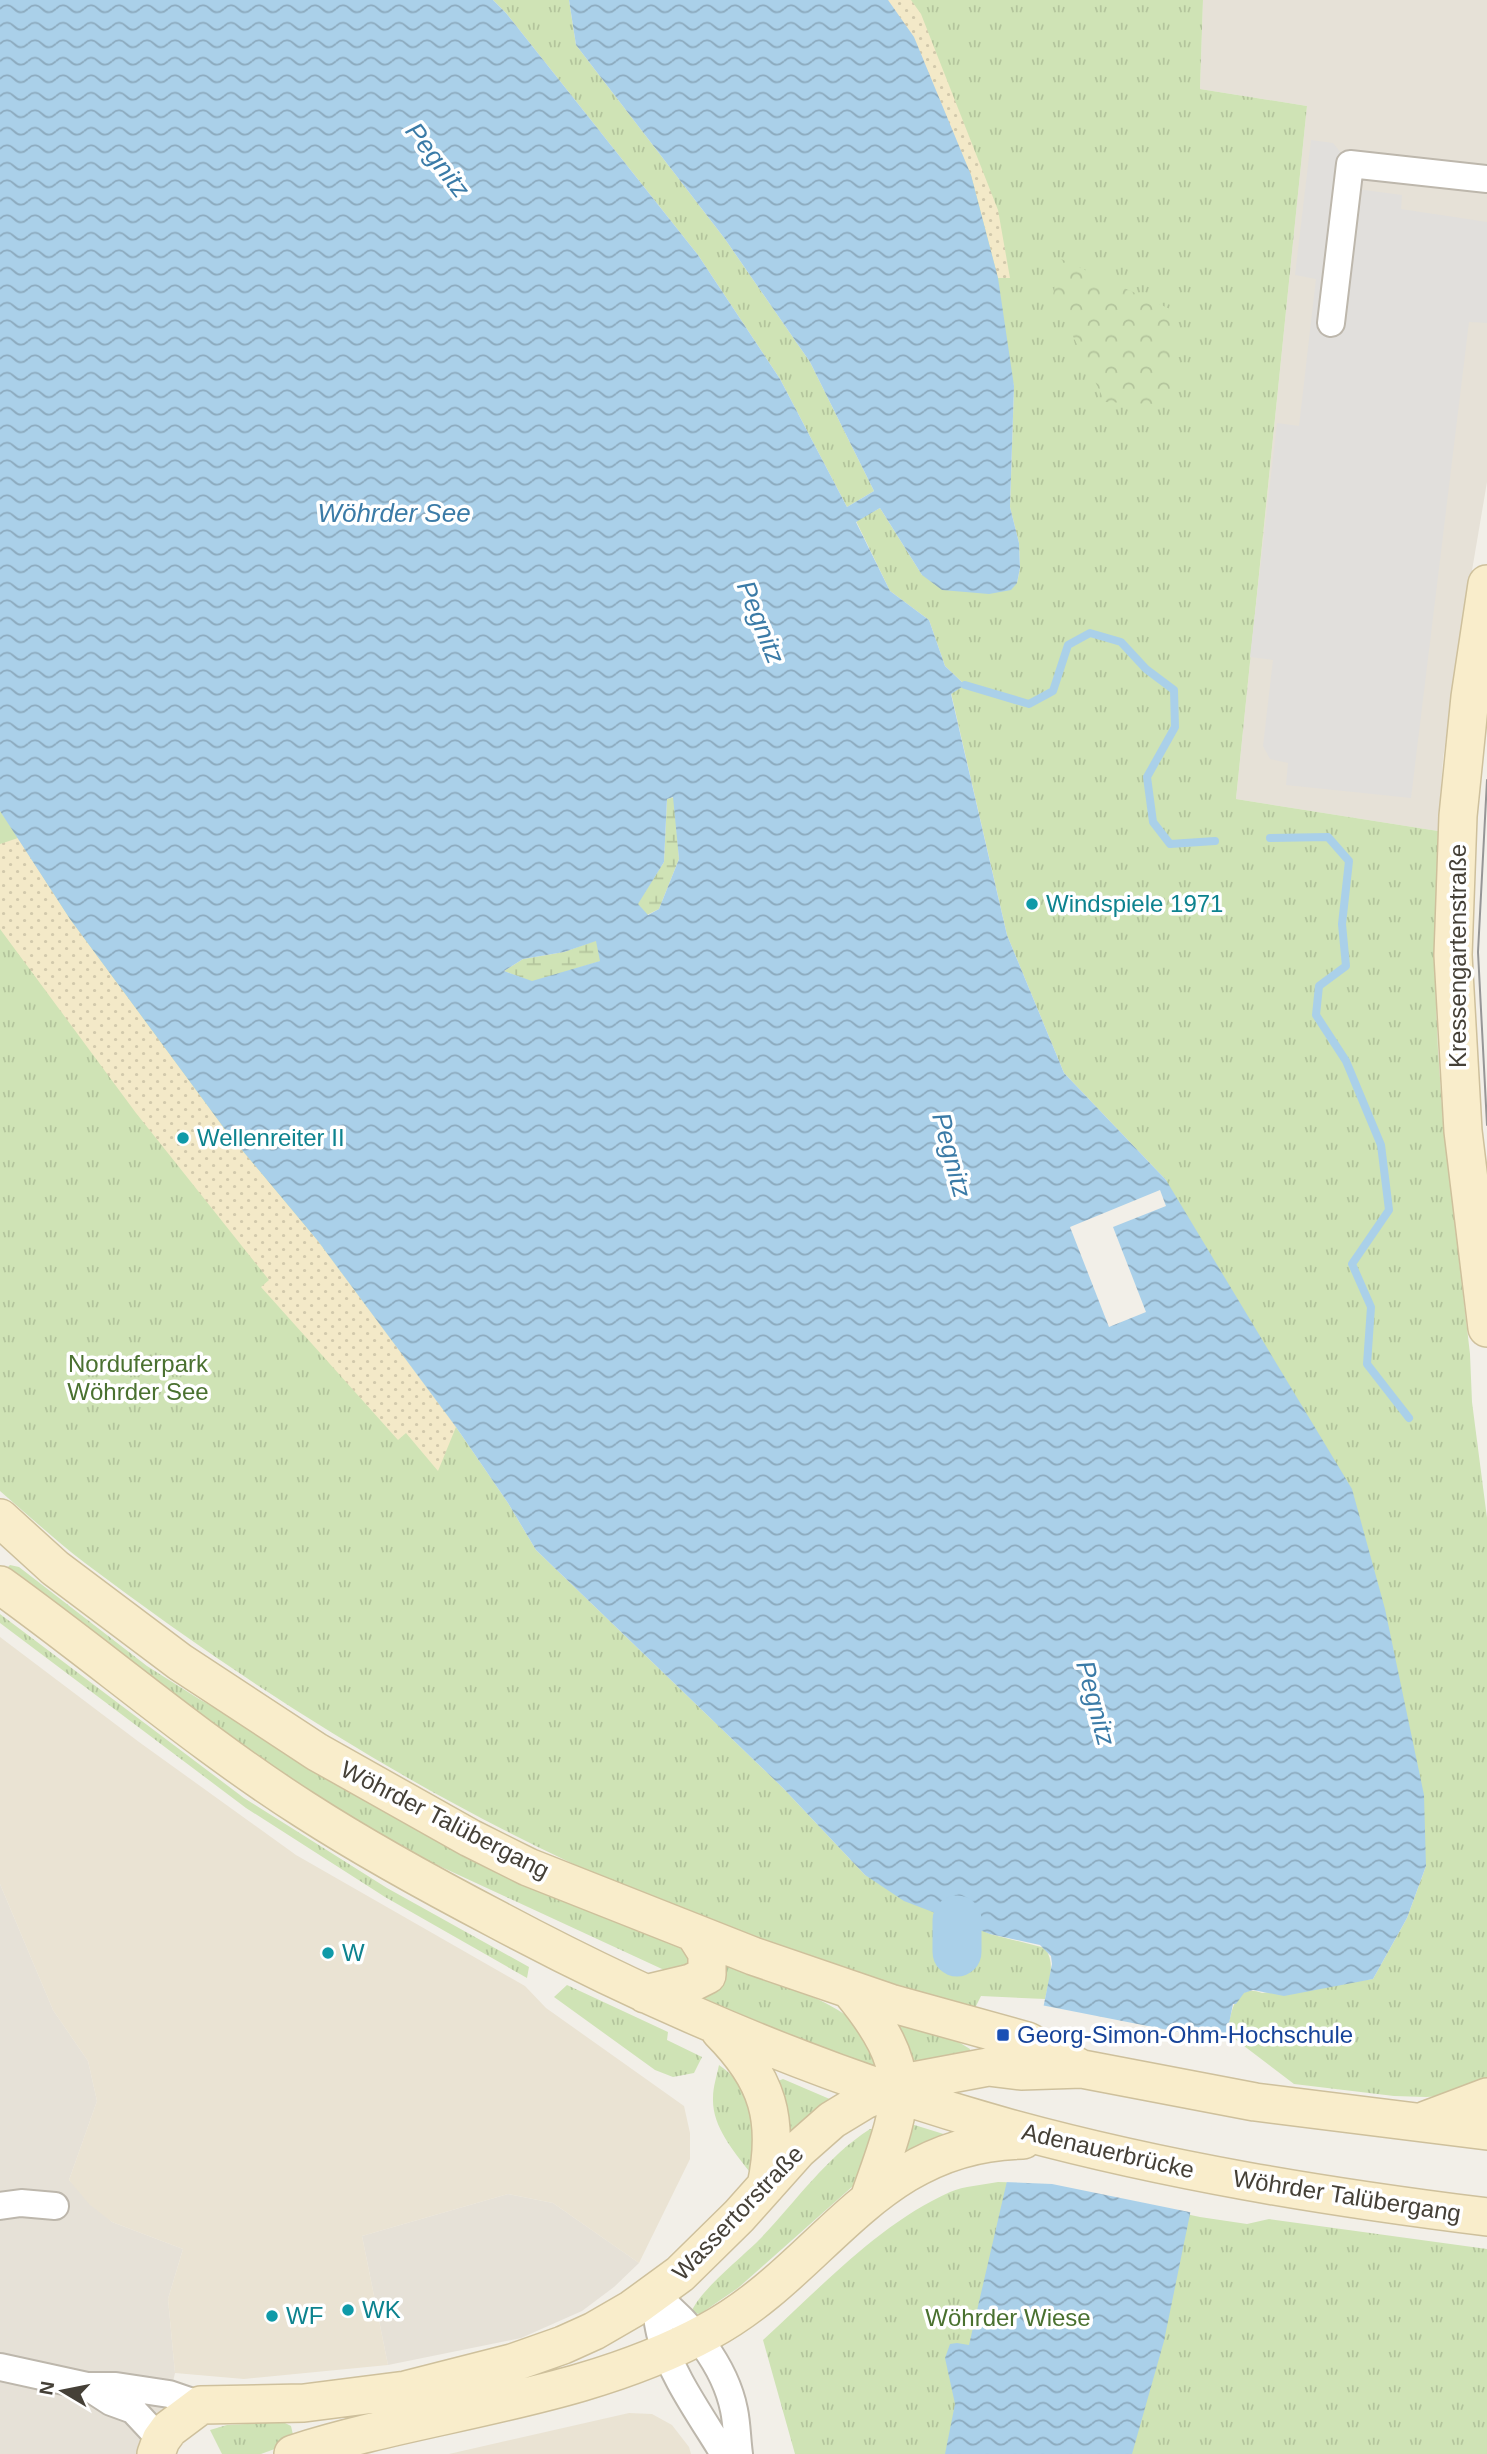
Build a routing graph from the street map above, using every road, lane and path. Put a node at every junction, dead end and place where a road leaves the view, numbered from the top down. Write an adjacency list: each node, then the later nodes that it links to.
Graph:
1 (1487, 179): 2 (street)
2 (1331, 323)
3 (1487, 584): 4 (main road, Kressengartenstraße)
4 (1487, 1328)
5 (0, 1518): 7 (main road, Wöhrder Talübergang)
6 (0, 1551): 7 (main road)
7 (55, 1568): 9 (main road, Wöhrder Talübergang)
8 (0, 1585): 11 (main road)
9 (695, 1934): 10 (main road, Wöhrder Talübergang); 11 (main road)
10 (851, 1991): 13 (main road, Wöhrder Talübergang); 14 (main road)
11 (645, 1994): 12 (main road)
12 (714, 2025): 14 (main road); 20 (main road)
13 (1024, 2056): 14 (main road); 16 (main road)
14 (895, 2090): 18 (main road); 20 (main road, Wassertorstraße); 21 (main road)
15 (1487, 2097): 16 (main road)
16 (1420, 2122): 17 (main road)
17 (1487, 2131)
18 (1008, 2134): 19 (main road, Adenauerbrücke); 21 (main road)
19 (1208, 2174): 24 (main road, Wöhrder Talübergang)
20 (766, 2186): 25 (main road, Wassertorstraße)
21 (869, 2199): 26 (main road)
22 (0, 2206): 23 (street)
23 (55, 2206)
24 (1487, 2217)
25 (654, 2295): 26 (street); 27 (street); 30 (main road, Wassertorstraße)
26 (698, 2337): 27 (main road); 35 (street)
27 (666, 2351): 33 (main road); 34 (street)
28 (0, 2367): 29 (street, Wassertorstraße)
29 (87, 2386): 31 (street, Wassertorstraße); 32 (street, Wassertorstraße)
30 (304, 2403): 31 (main road, Wassertorstraße); 33 (main road)
31 (201, 2405): 32 (main road)
32 (159, 2447)
33 (302, 2451)
34 (724, 2454)
35 (739, 2454)

